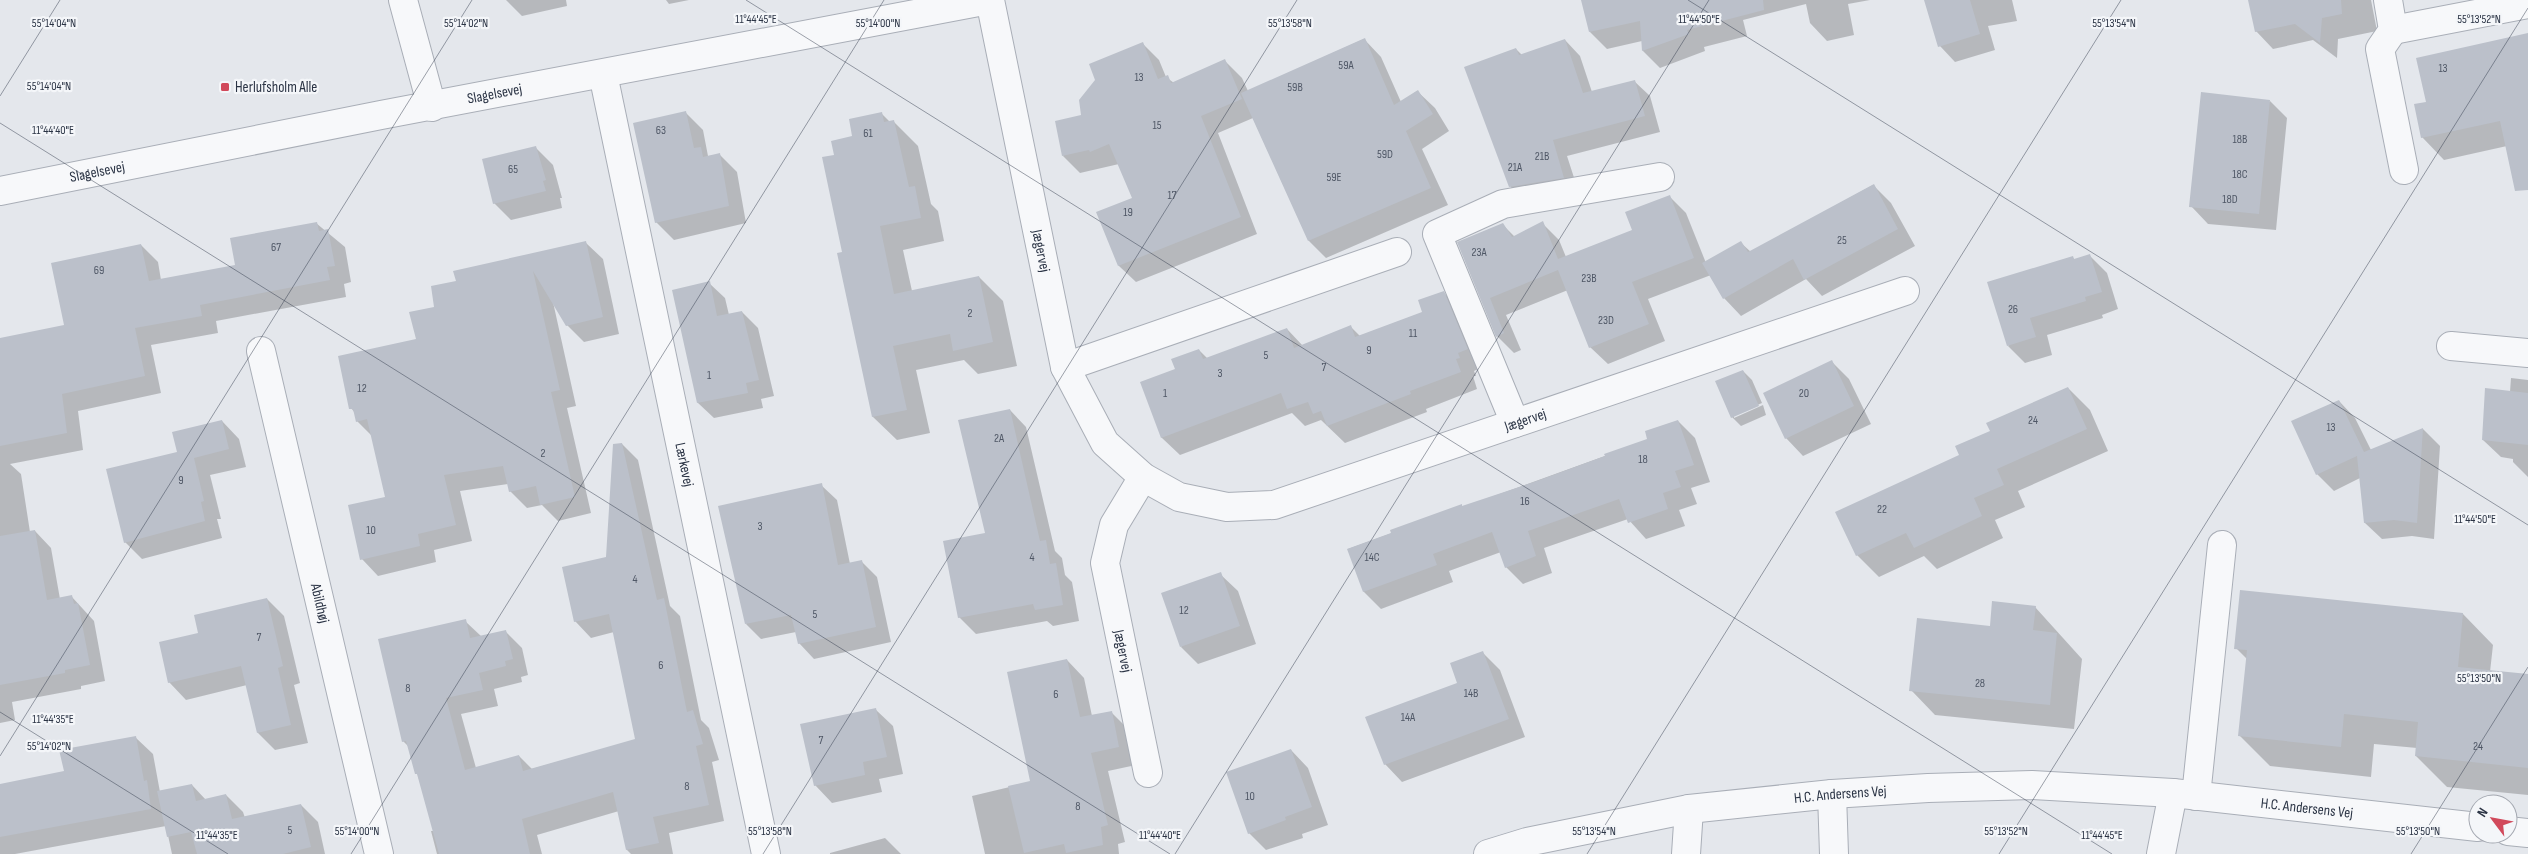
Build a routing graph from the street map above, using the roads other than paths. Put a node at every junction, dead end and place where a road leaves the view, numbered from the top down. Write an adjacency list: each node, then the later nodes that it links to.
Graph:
1 (402, 0): 7 (street)
2 (990, 0): 6 (street, Slagelsevej); 16 (street, Jægervej)
3 (2388, 0): 5 (street)
4 (2523, 3): 5 (street)
5 (2393, 30): 8 (street)
6 (603, 74): 7 (street, Slagelsevej); 26 (street, Lærkevej)
7 (432, 107): 10 (street, Slagelsevej)
8 (2404, 170)
9 (1660, 177): 17 (street)
10 (0, 191)
11 (1396, 252): 16 (street)
12 (1905, 291): 17 (street, Jægervej)
13 (2451, 346): 15 (street)
14 (261, 351): 25 (street, Abildhøj)
15 (2528, 353)
16 (1065, 367): 18 (street, Jægervej)
17 (1515, 423): 18 (street, Jægervej)
18 (1143, 477): 20 (street, Jægervej)
19 (2222, 545): 22 (street)
20 (1148, 773)
21 (1832, 794): 22 (street, H.C. Andersens Vej); 23 (street, H.C. Andersens Vej); 29 (street)
22 (2185, 794): 24 (street, H.C. Andersens Vej); 30 (street)
23 (1689, 810): 27 (street, H.C. Andersens Vej); 28 (street)
24 (2468, 827)
25 (380, 854)
26 (766, 854)
27 (1488, 854)
28 (1686, 854)
29 (1834, 854)
30 (2161, 854)

